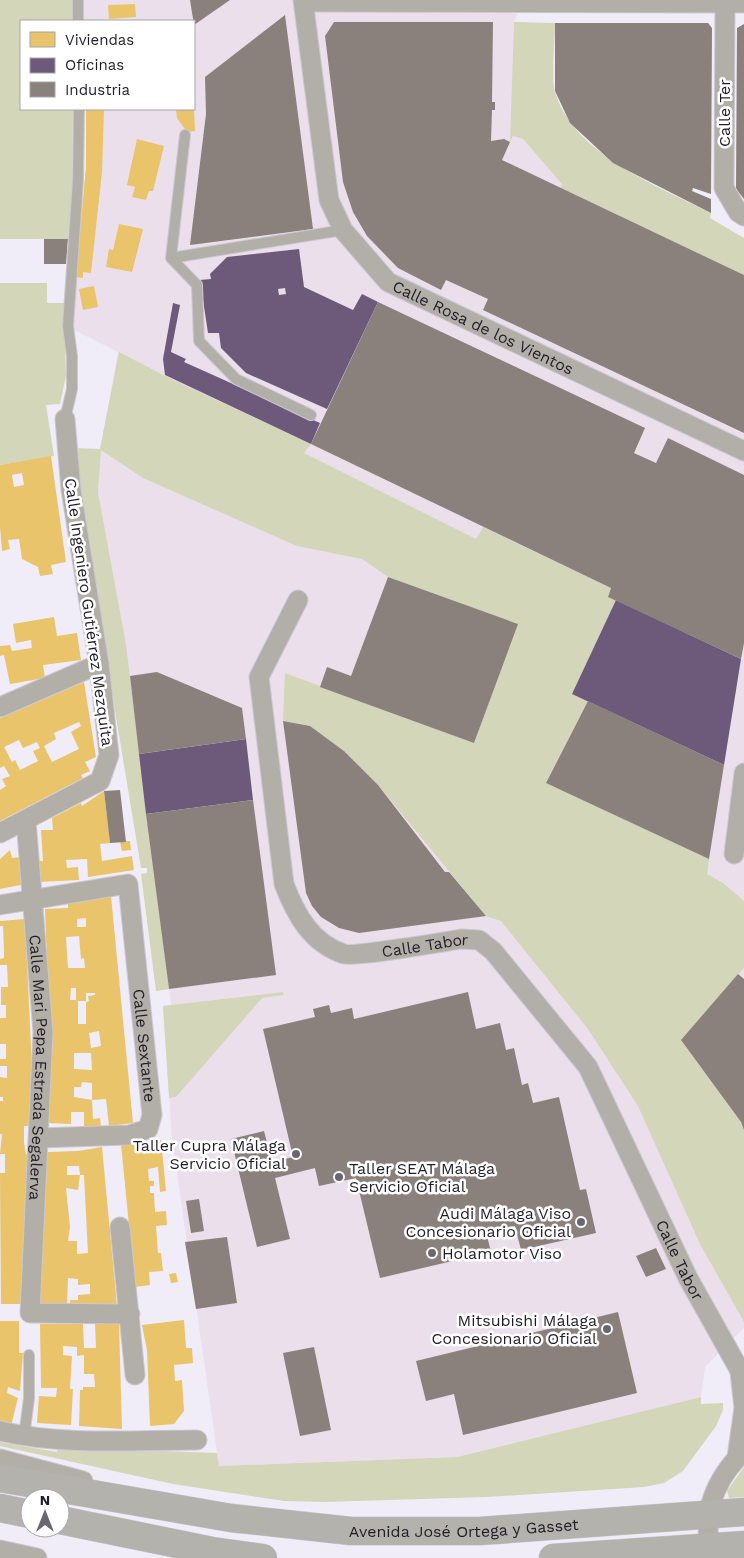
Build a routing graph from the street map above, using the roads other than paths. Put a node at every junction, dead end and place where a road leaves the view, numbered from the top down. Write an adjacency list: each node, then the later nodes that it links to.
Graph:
1 (78, 0): 6 (lane)
2 (303, 1): 3 (street); 10 (street, Calle Rosa de los Vientos)
3 (542, 1): 4 (street)
4 (725, 3): 5 (street); 9 (street, Calle Ter)
5 (744, 4)
6 (78, 20)
7 (79, 110): 13 (lane)
8 (185, 135): 11 (lane)
9 (744, 216)
10 (343, 230): 11 (lane); 14 (street, Calle Rosa de los Vientos)
11 (171, 258): 12 (lane)
12 (311, 414)
13 (65, 419): 16 (street, Calle Ingeniero Gutiérrez Mezquita)
14 (744, 451)
15 (298, 600): 29 (street, Calle Tabor)
16 (99, 664): 17 (street); 19 (street, Calle Ingeniero Gutiérrez Mezquita)
17 (0, 707)
18 (744, 773): 22 (street)
19 (26, 820): 20 (street, Calle Ingeniero Gutiérrez Mezquita); 21 (street, Calle Ingeniero Gutiérrez Mezquita); 23 (street, Calle Mari Pepa Estrada Segalerva)
20 (0, 833)
21 (0, 848)
22 (734, 854)
23 (33, 898): 24 (street); 25 (street, Calle Mari Pepa Estrada Segalerva); 25 (street, Calle Sextante)
24 (0, 905)
25 (39, 1138): 27 (street, Calle Mari Pepa Estrada Segalerva)
26 (120, 1228): 27 (street)
27 (130, 1314): 30 (street)
28 (29, 1355): 32 (lane)
29 (742, 1375): 34 (street, Calle Tabor)
30 (135, 1376)
31 (0, 1431): 32 (street)
32 (24, 1437): 33 (street)
33 (197, 1440)
34 (741, 1454): 41 (street)
35 (0, 1458): 38 (street, Avenida José Ortega y Gasset)
36 (0, 1478): 38 (main road, Avenida José Ortega y Gasset)
37 (0, 1508): 39 (main road)
38 (183, 1510): 41 (main road, Avenida José Ortega y Gasset)
39 (20, 1512)
40 (744, 1512): 41 (main road, Avenida José Ortega y Gasset)
41 (708, 1515): 45 (street)
42 (70, 1522): 47 (main road)
43 (744, 1545): 45 (main road, Avenida José Ortega y Gasset)
44 (0, 1550): 46 (street)
45 (714, 1553): 48 (main road, Avenida José Ortega y Gasset)
46 (37, 1558)
47 (263, 1558)
48 (553, 1558)

